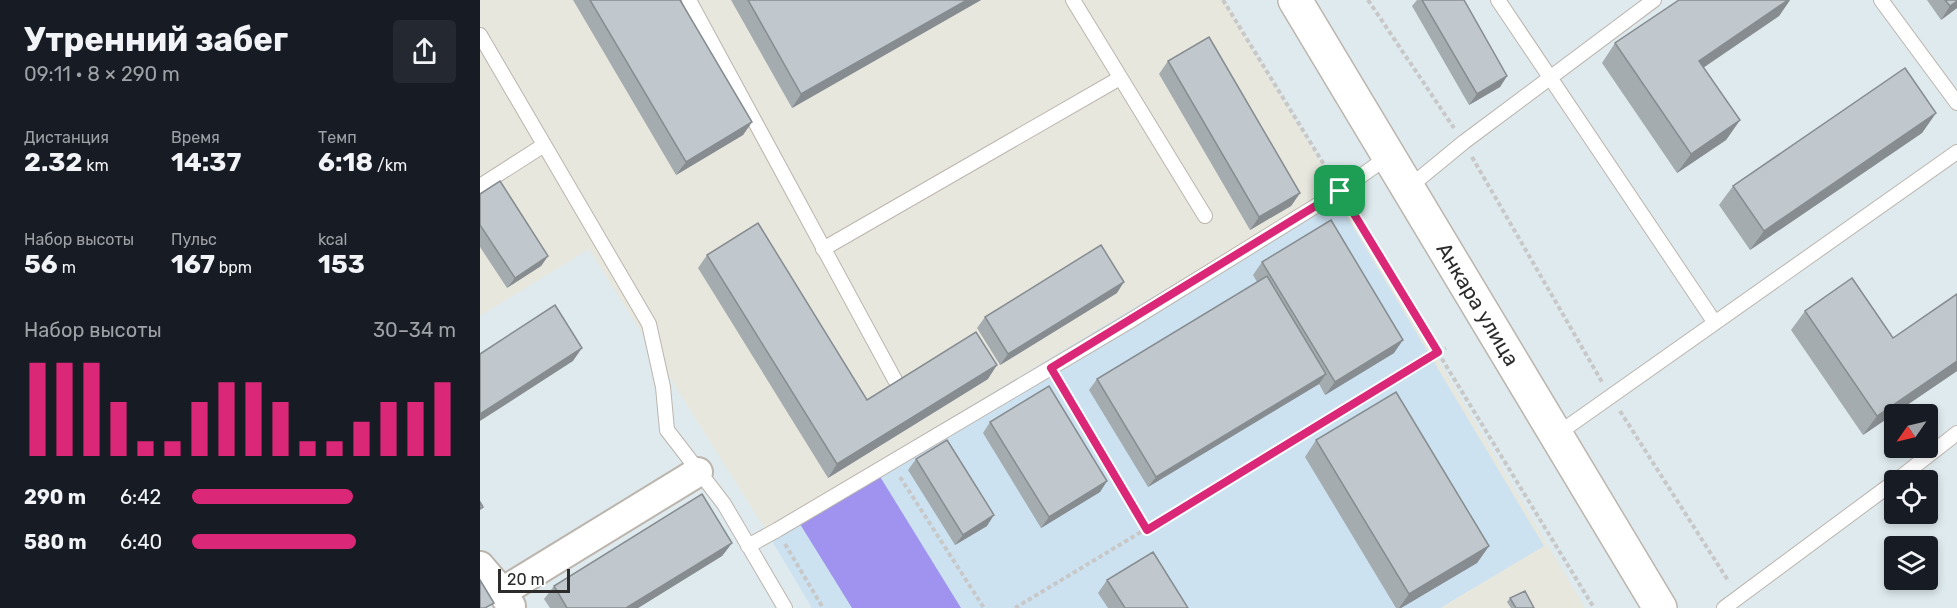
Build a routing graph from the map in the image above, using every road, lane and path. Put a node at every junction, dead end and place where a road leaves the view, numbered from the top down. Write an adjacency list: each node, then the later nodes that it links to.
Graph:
1 (689, 0): 21 (lane)
2 (1073, 0): 11 (lane)
3 (1223, 0): 19 (path)
4 (1295, 0): 16 (main road, Анкара улица)
5 (1368, 0): 13 (path)
6 (1498, 0): 10 (lane)
7 (1654, 0): 10 (lane)
8 (1881, 0): 12 (lane)
9 (480, 35): 14 (lane)
10 (1550, 77): 13 (lane); 22 (lane)
11 (1120, 78): 20 (lane); 21 (lane)
12 (1957, 103)
13 (1464, 142): 18 (lane); 27 (path)
14 (544, 145): 17 (lane); 32 (lane)
15 (1957, 152): 22 (lane)
16 (1389, 156): 18 (main road, Анкара улица); 19 (lane)
17 (480, 186)
18 (1408, 188): 29 (main road, Анкара улица)
19 (1340, 191): 24 (path); 25 (lane)
20 (1205, 216)
21 (823, 249): 26 (lane)
22 (1715, 323): 27 (lane)
23 (1446, 348): 24 (path)
24 (1438, 352): 35 (path); 44 (path)
25 (1051, 368): 30 (lane); 35 (path)
26 (895, 380)
27 (1611, 396): 29 (lane); 38 (path)
28 (1957, 433): 31 (lane)
29 (1556, 435): 45 (main road, Анкара улица)
30 (891, 463): 34 (lane); 42 (path)
31 (1910, 470)
32 (698, 472): 36 (lane); 39 (street)
33 (1884, 490): 38 (lane)
34 (777, 530): 36 (lane); 41 (path)
35 (1147, 530): 43 (path)
36 (748, 546): 40 (lane)
37 (480, 566): 39 (street)
38 (1739, 598): 46 (lane)
39 (507, 600)
40 (785, 608)
41 (824, 608)
42 (984, 608)
43 (1015, 608)
44 (1594, 608)
45 (1660, 608)
46 (1724, 608)

